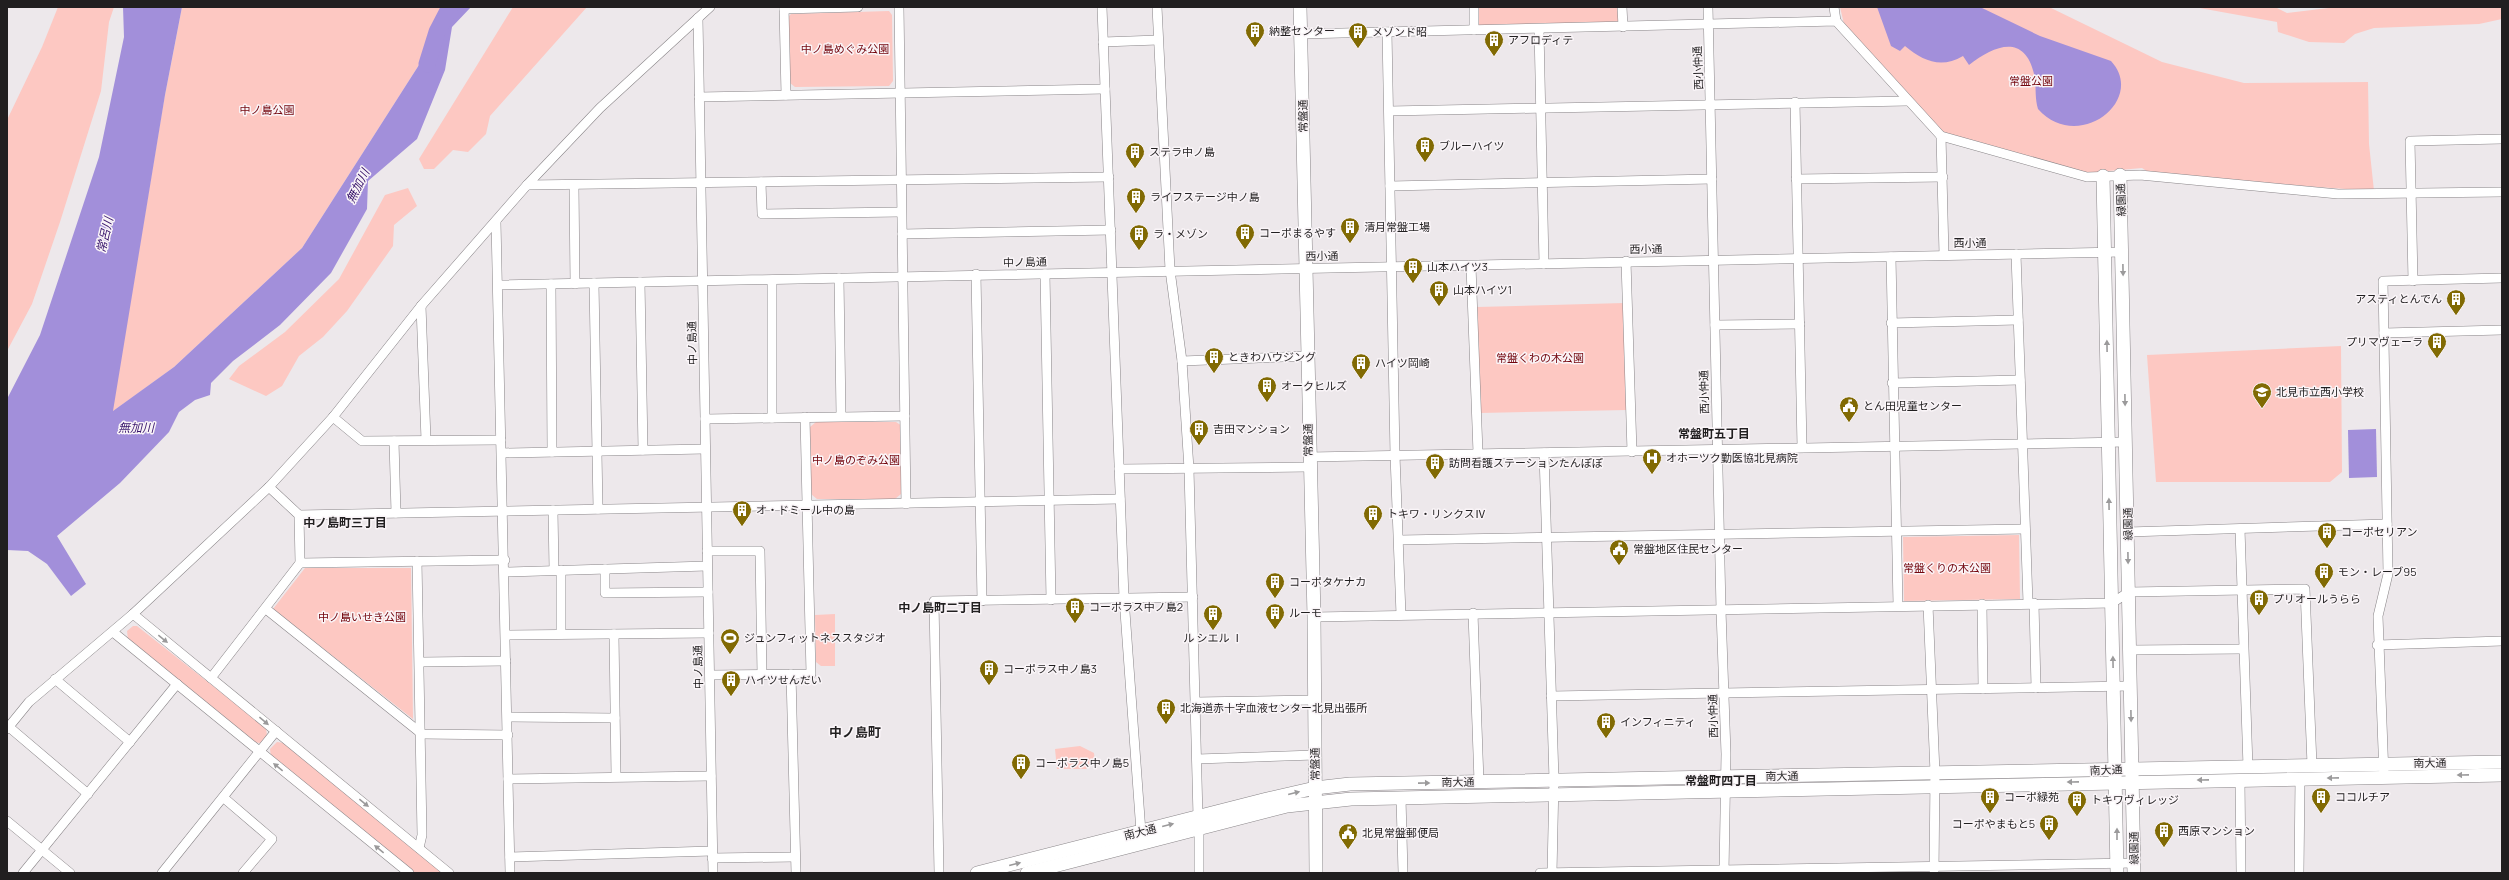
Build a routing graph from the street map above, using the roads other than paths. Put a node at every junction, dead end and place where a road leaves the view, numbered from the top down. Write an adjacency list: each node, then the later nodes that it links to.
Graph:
1 (710, 7): 13 (street)
2 (839, 7): 3 (street); 12 (street)
3 (858, 7)
4 (899, 7): 24 (street)
5 (1102, 7): 22 (street)
6 (1158, 7): 21 (street)
7 (1300, 7): 20 (street, 常盤通)
8 (1474, 7): 18 (street)
9 (1622, 7): 16 (street)
10 (1708, 7): 15 (street, 西小仲通)
11 (1834, 7): 14 (street)
12 (784, 8): 25 (street)
13 (698, 18): 26 (street); 45 (street)
14 (1836, 21): 15 (street); 27 (street)
15 (1709, 25): 16 (street); 29 (street, 西小仲通)
16 (1623, 27): 17 (street)
17 (1539, 29): 18 (street); 30 (street)
18 (1474, 30): 19 (street)
19 (1387, 32): 20 (street); 31 (street)
20 (1301, 34): 64 (street, 常盤通)
21 (1158, 40): 22 (street); 65 (street)
22 (1103, 42): 23 (street)
23 (1105, 89): 24 (street); 36 (street)
24 (901, 92): 25 (street); 40 (street)
25 (786, 95): 26 (street)
26 (699, 97): 44 (street)
27 (1908, 101): 28 (street); 32 (street)
28 (1795, 102): 29 (street); 39 (street)
29 (1711, 104): 30 (street); 38 (street, 西小仲通)
30 (1540, 108): 31 (street); 42 (street)
31 (1389, 111): 46 (street)
32 (1941, 136): 35 (street); 37 (street)
33 (2502, 139): 48 (street)
34 (2120, 175): 35 (street); 48 (street); 53 (street, 緑園通)
35 (2103, 176): 54 (street, 緑園通)
36 (1109, 177): 40 (street); 51 (street)
37 (1942, 177): 39 (street); 56 (street)
38 (1712, 178): 42 (street); 59 (street, 西小仲通)
39 (1796, 179): 58 (street)
40 (901, 180): 41 (street); 49 (street)
41 (761, 182): 44 (street); 49 (street)
42 (1542, 183): 46 (street); 61 (street)
43 (574, 184): 44 (street); 45 (street); 78 (street)
44 (702, 184): 74 (street)
45 (527, 185): 50 (street)
46 (1390, 186): 63 (street)
47 (2502, 192): 48 (street)
48 (2411, 195): 73 (street)
49 (901, 212): 52 (street)
50 (496, 222): 79 (street); 80 (street)
51 (1111, 230): 52 (street); 66 (street)
52 (902, 234): 69 (street)
53 (2122, 252): 54 (street, 西小通); 101 (street, 緑園通, one-way to 101)
54 (2105, 253): 55 (street, 西小通); 100 (street, 緑園通, one-way to 54)
55 (2016, 254): 56 (street, 西小通); 81 (street)
56 (1944, 255): 57 (street, 西小通)
57 (1891, 257): 58 (street, 西小通); 82 (street)
58 (1798, 258): 59 (street, 西小通); 83 (street)
59 (1714, 259): 60 (street, 西小通); 84 (street, 西小仲通)
60 (1626, 261): 61 (street, 西小通); 110 (street)
61 (1544, 264): 62 (street, 西小通)
62 (1471, 266): 63 (street, 西小通); 111 (street)
63 (1392, 267): 64 (street, 西小通); 114 (street)
64 (1306, 268): 65 (street, 西小通); 87 (street, 常盤通)
65 (1170, 270): 66 (street, 中ノ島通); 88 (street)
66 (1113, 272): 68 (street, 中ノ島通); 116 (street)
67 (976, 274): 68 (street, 中ノ島通); 69 (street, 中ノ島通); 121 (street)
68 (1045, 274): 120 (street)
69 (902, 276): 70 (street, 中ノ島通); 92 (street)
70 (839, 278): 72 (street, 中ノ島通); 91 (street)
71 (2502, 278): 73 (street)
72 (772, 280): 74 (street, 中ノ島通); 95 (street)
73 (2413, 280): 86 (street)
74 (703, 281): 75 (street); 96 (street, 中ノ島通)
75 (640, 282): 76 (street); 106 (street)
76 (594, 283): 78 (street); 108 (street)
77 (551, 284): 78 (street); 79 (street); 109 (street)
78 (575, 284)
79 (499, 285): 98 (street)
80 (421, 306): 93 (street); 97 (street)
81 (2018, 320): 82 (street); 89 (street)
82 (1891, 323): 90 (street)
83 (1800, 324): 84 (street); 104 (street)
84 (1715, 325): 105 (street, 西小仲通)
85 (2502, 330): 86 (street)
86 (2384, 333): 130 (street)
87 (1307, 356): 88 (street); 115 (street, 常盤通)
88 (1182, 361): 117 (street)
89 (2020, 380): 90 (street); 102 (street)
90 (1892, 383): 103 (street)
91 (841, 416): 92 (street); 94 (street)
92 (905, 416): 122 (street)
93 (332, 417): 99 (street); 118 (street)
94 (805, 417): 95 (street); 123 (street)
95 (772, 418): 96 (street)
96 (705, 419): 107 (street, 中ノ島通)
97 (426, 440): 98 (street); 99 (street)
98 (501, 440): 113 (street)
99 (394, 441): 128 (street)
100 (2108, 442): 101 (street); 102 (street); 154 (street, 緑園通, one-way to 100)
101 (2126, 442): 134 (street, 緑園通)
102 (2022, 444): 103 (street); 131 (street)
103 (1894, 446): 104 (street); 133 (street)
104 (1802, 447): 105 (street)
105 (1718, 449): 110 (street); 135 (street, 西小仲通)
106 (644, 450): 107 (street); 108 (street)
107 (705, 450): 124 (street, 中ノ島通)
108 (597, 451): 109 (street); 125 (street)
109 (552, 452): 113 (street)
110 (1632, 452): 112 (street)
111 (1478, 453): 112 (street); 114 (street)
112 (1544, 453): 136 (street)
113 (502, 454): 127 (street)
114 (1395, 455): 115 (street); 137 (street)
115 (1309, 462): 117 (street); 164 (street, 常盤通)
116 (1119, 469): 117 (street); 119 (street)
117 (1189, 469): 149 (street)
118 (269, 487): 129 (street); 162 (street)
119 (1120, 499): 120 (street); 150 (street)
120 (1047, 501): 121 (street); 151 (street)
121 (980, 502): 122 (street); 152 (street)
122 (906, 504): 123 (street)
123 (806, 506): 124 (street); 176 (street)
124 (707, 507): 125 (street); 138 (street, 中ノ島通)
125 (598, 509): 126 (street)
126 (553, 510): 127 (street); 144 (street)
127 (503, 511): 128 (street); 139 (street)
128 (396, 513): 129 (street)
129 (300, 515): 141 (street)
130 (2387, 524): 132 (street); 171 (street)
131 (2025, 529): 133 (street); 153 (street)
132 (2240, 529): 134 (street); 146 (street)
133 (1896, 532): 135 (street); 157 (street)
134 (2128, 532): 148 (street, 緑園通, one-way to 148)
135 (1719, 535): 136 (street); 159 (street, 西小仲通)
136 (1546, 537): 137 (street); 160 (street)
137 (1398, 540): 163 (street)
138 (707, 551): 142 (street, 中ノ島通); 178 (street)
139 (505, 560): 140 (street); 145 (street)
140 (417, 561): 141 (street); 175 (street)
141 (300, 563): 158 (street)
142 (707, 566): 143 (street); 147 (street, 中ノ島通)
143 (605, 569): 144 (street); 147 (street)
144 (557, 570): 145 (street); 167 (street)
145 (505, 572): 169 (street)
146 (2242, 590): 148 (street); 173 (street); 202 (street)
147 (708, 592): 166 (street, 中ノ島通)
148 (2129, 592): 154 (street); 172 (street, 緑園通)
149 (1192, 597): 150 (street); 190 (street)
150 (1124, 598): 151 (street); 225 (street)
151 (1051, 600): 152 (street)
152 (982, 601): 245 (street)
153 (2031, 603): 154 (street); 155 (street); 184 (street)
154 (2112, 603): 183 (street, 緑園通, one-way to 154)
155 (1982, 604): 156 (street); 185 (street)
156 (1928, 605): 157 (street); 186 (street)
157 (1898, 606): 159 (street)
158 (266, 609): 179 (street); 195 (street)
159 (1721, 610): 160 (street); 187 (street, 西小仲通)
160 (1548, 612): 161 (street); 188 (street)
161 (1473, 613): 163 (street); 215 (street)
162 (133, 614): 165 (street); 179 (street, one-way to 179)
163 (1401, 615): 164 (street)
164 (1314, 617): 189 (street, 常盤通)
165 (113, 632): 180 (street); 181 (street)
166 (709, 633): 168 (street); 177 (street, 中ノ島通)
167 (561, 634): 168 (street); 169 (street)
168 (614, 634): 192 (street)
169 (506, 635): 174 (street)
170 (2502, 641): 171 (street)
171 (2378, 645): 204 (street)
172 (2130, 650): 173 (street); 182 (street, 緑園通)
173 (2243, 650): 203 (street)
174 (506, 661): 175 (street); 191 (street)
175 (421, 662): 195 (street)
176 (791, 674): 178 (street); 230 (street)
177 (710, 675): 178 (street); 209 (street, 中ノ島通)
178 (762, 675)
179 (211, 678): 194 (street, one-way to 194)
180 (55, 679): 193 (street); 197 (street)
181 (177, 684): 197 (street); 198 (street)
182 (2130, 686): 183 (street); 206 (street, 緑園通, one-way to 206)
183 (2114, 687): 184 (street); 205 (street, 緑園通)
184 (2036, 688): 185 (street)
185 (1983, 689): 186 (street)
186 (1931, 690): 187 (street); 213 (street)
187 (1724, 692): 188 (street); 210 (street, 西小仲通)
188 (1552, 696): 216 (street)
189 (1314, 700): 190 (street); 199 (street, 常盤通)
190 (1195, 702): 200 (street)
191 (508, 717): 192 (street); 196 (street)
192 (615, 718): 208 (street)
193 (8, 728): 219 (street)
194 (276, 731): 198 (street); 226 (street, one-way to 226)
195 (422, 734): 196 (street); 226 (street)
196 (508, 735): 211 (street)
197 (130, 742): 219 (street)
198 (260, 753): 220 (street); 236 (street, one-way to 198)
199 (1315, 755): 200 (street); 217 (street, 常盤通)
200 (1197, 760): 224 (street)
201 (2502, 762): 204 (street, 南大通)
202 (2312, 765): 203 (street, 南大通); 204 (street, 南大通)
203 (2248, 767): 206 (street, 南大通)
204 (2383, 770): 207 (street, 南大通, one-way to 204); 212 (street, 南大通, one-way to 212)
205 (2116, 775): 206 (street, 南大通); 213 (street, 南大通); 232 (street, 緑園通, one-way to 205)
206 (2133, 775): 214 (street, 南大通, one-way to 206); 231 (street, 緑園通)
207 (2502, 775)
208 (616, 776): 209 (street); 211 (street)
209 (711, 776): 228 (street, 中ノ島通)
210 (1725, 776): 213 (street, 南大通); 216 (street, 南大通); 218 (street, 西小仲通)
211 (508, 778): 229 (street)
212 (2300, 778): 214 (street, 南大通); 254 (street)
213 (1935, 779): 218 (street, 南大通); 233 (street)
214 (2240, 780): 253 (street)
215 (1479, 782): 216 (street, 南大通); 217 (street, 南大通, one-way to 215)
216 (1554, 787): 218 (street, 南大通); 221 (street, 南大通); 252 (street)
217 (1315, 788): 222 (street, 常盤通); 224 (street, 南大通, one-way to 217)
218 (1725, 790): 237 (street, 西小仲通)
219 (88, 794): 227 (street)
220 (224, 798): 235 (street); 240 (street)
221 (1402, 798): 222 (street, 南大通); 250 (street)
222 (1316, 802): 224 (street, 南大通); 249 (street, 常盤通)
223 (7, 821): 227 (street)
224 (1198, 823): 225 (street, 南大通, one-way to 224); 247 (street, 南大通); 248 (street)
225 (1141, 832): 246 (street, 南大通, one-way to 225)
226 (419, 848): 241 (street)
227 (42, 850): 238 (street); 239 (street)
228 (712, 854): 229 (street); 230 (street); 243 (street, 中ノ島通)
229 (510, 857): 242 (street)
230 (795, 857): 244 (street)
231 (2134, 868): 232 (street)
232 (2117, 869): 233 (street)
233 (1934, 870): 234 (street)
234 (1831, 871): 237 (street)
235 (164, 872)
236 (406, 872)
237 (1724, 872): 252 (street)
238 (23, 873)
239 (70, 873)
240 (243, 873)
241 (449, 873)
242 (510, 873)
243 (713, 873)
244 (796, 873)
245 (939, 873)
246 (977, 873)
247 (1027, 873)
248 (1199, 873)
249 (1316, 873)
250 (1403, 873)
251 (1540, 873): 252 (street)
252 (1552, 873)
253 (2240, 873)
254 (2298, 873)

